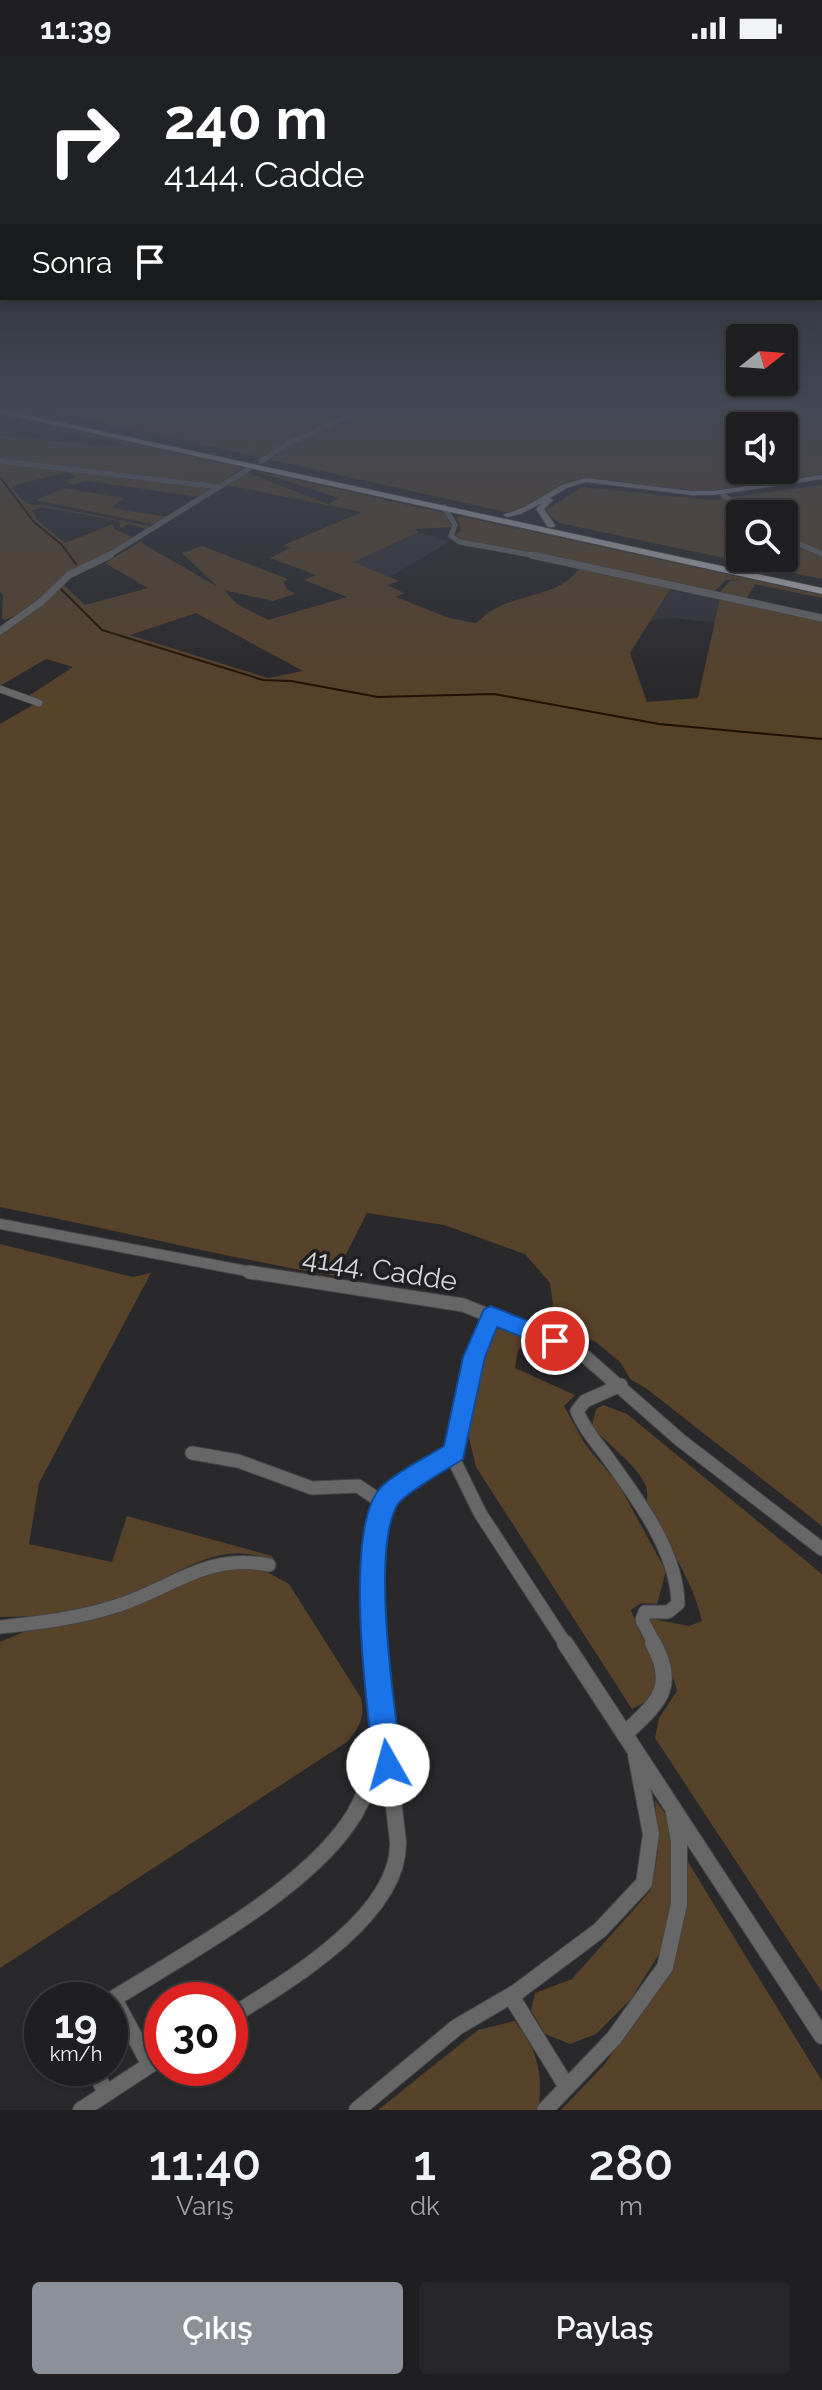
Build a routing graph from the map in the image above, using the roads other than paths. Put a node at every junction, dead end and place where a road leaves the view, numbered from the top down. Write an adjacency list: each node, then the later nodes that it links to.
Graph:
1 (194, 503): 14 (street)
2 (426, 503): 6 (highway)
3 (447, 503): 7 (highway)
4 (540, 503): 7 (main road)
5 (546, 503): 8 (main road)
6 (444, 507): 12 (highway); 13 (street)
7 (507, 515): 8 (highway)
8 (551, 525): 11 (highway)
9 (798, 543): 10 (street)
10 (822, 554)
11 (822, 584)
12 (822, 591)
13 (822, 618)
14 (1, 629)
15 (0, 689): 16 (street)
16 (39, 703)
17 (0, 1224): 18 (street, 4144. Cadde)
18 (491, 1315): 19 (street, 4144. Cadde); 20 (street)
19 (621, 1385): 23 (street, 4144. Cadde); 27 (street)
20 (455, 1451): 22 (street); 27 (street)
21 (192, 1453): 22 (street)
22 (386, 1505): 26 (street)
23 (822, 1549)
24 (269, 1565): 25 (street)
25 (0, 1627)
26 (380, 1704): 29 (street); 31 (street)
27 (630, 1742): 28 (street); 30 (street)
28 (673, 1807): 33 (street); 37 (street)
29 (128, 1990)
30 (511, 1996): 37 (street); 40 (street)
31 (248, 2006)
32 (128, 2022): 34 (street)
33 (822, 2036)
34 (144, 2044)
35 (144, 2069): 38 (street)
36 (102, 2086): 38 (street)
37 (567, 2087): 41 (street)
38 (106, 2094): 39 (street)
39 (81, 2110)
40 (357, 2110)
41 (545, 2110)

